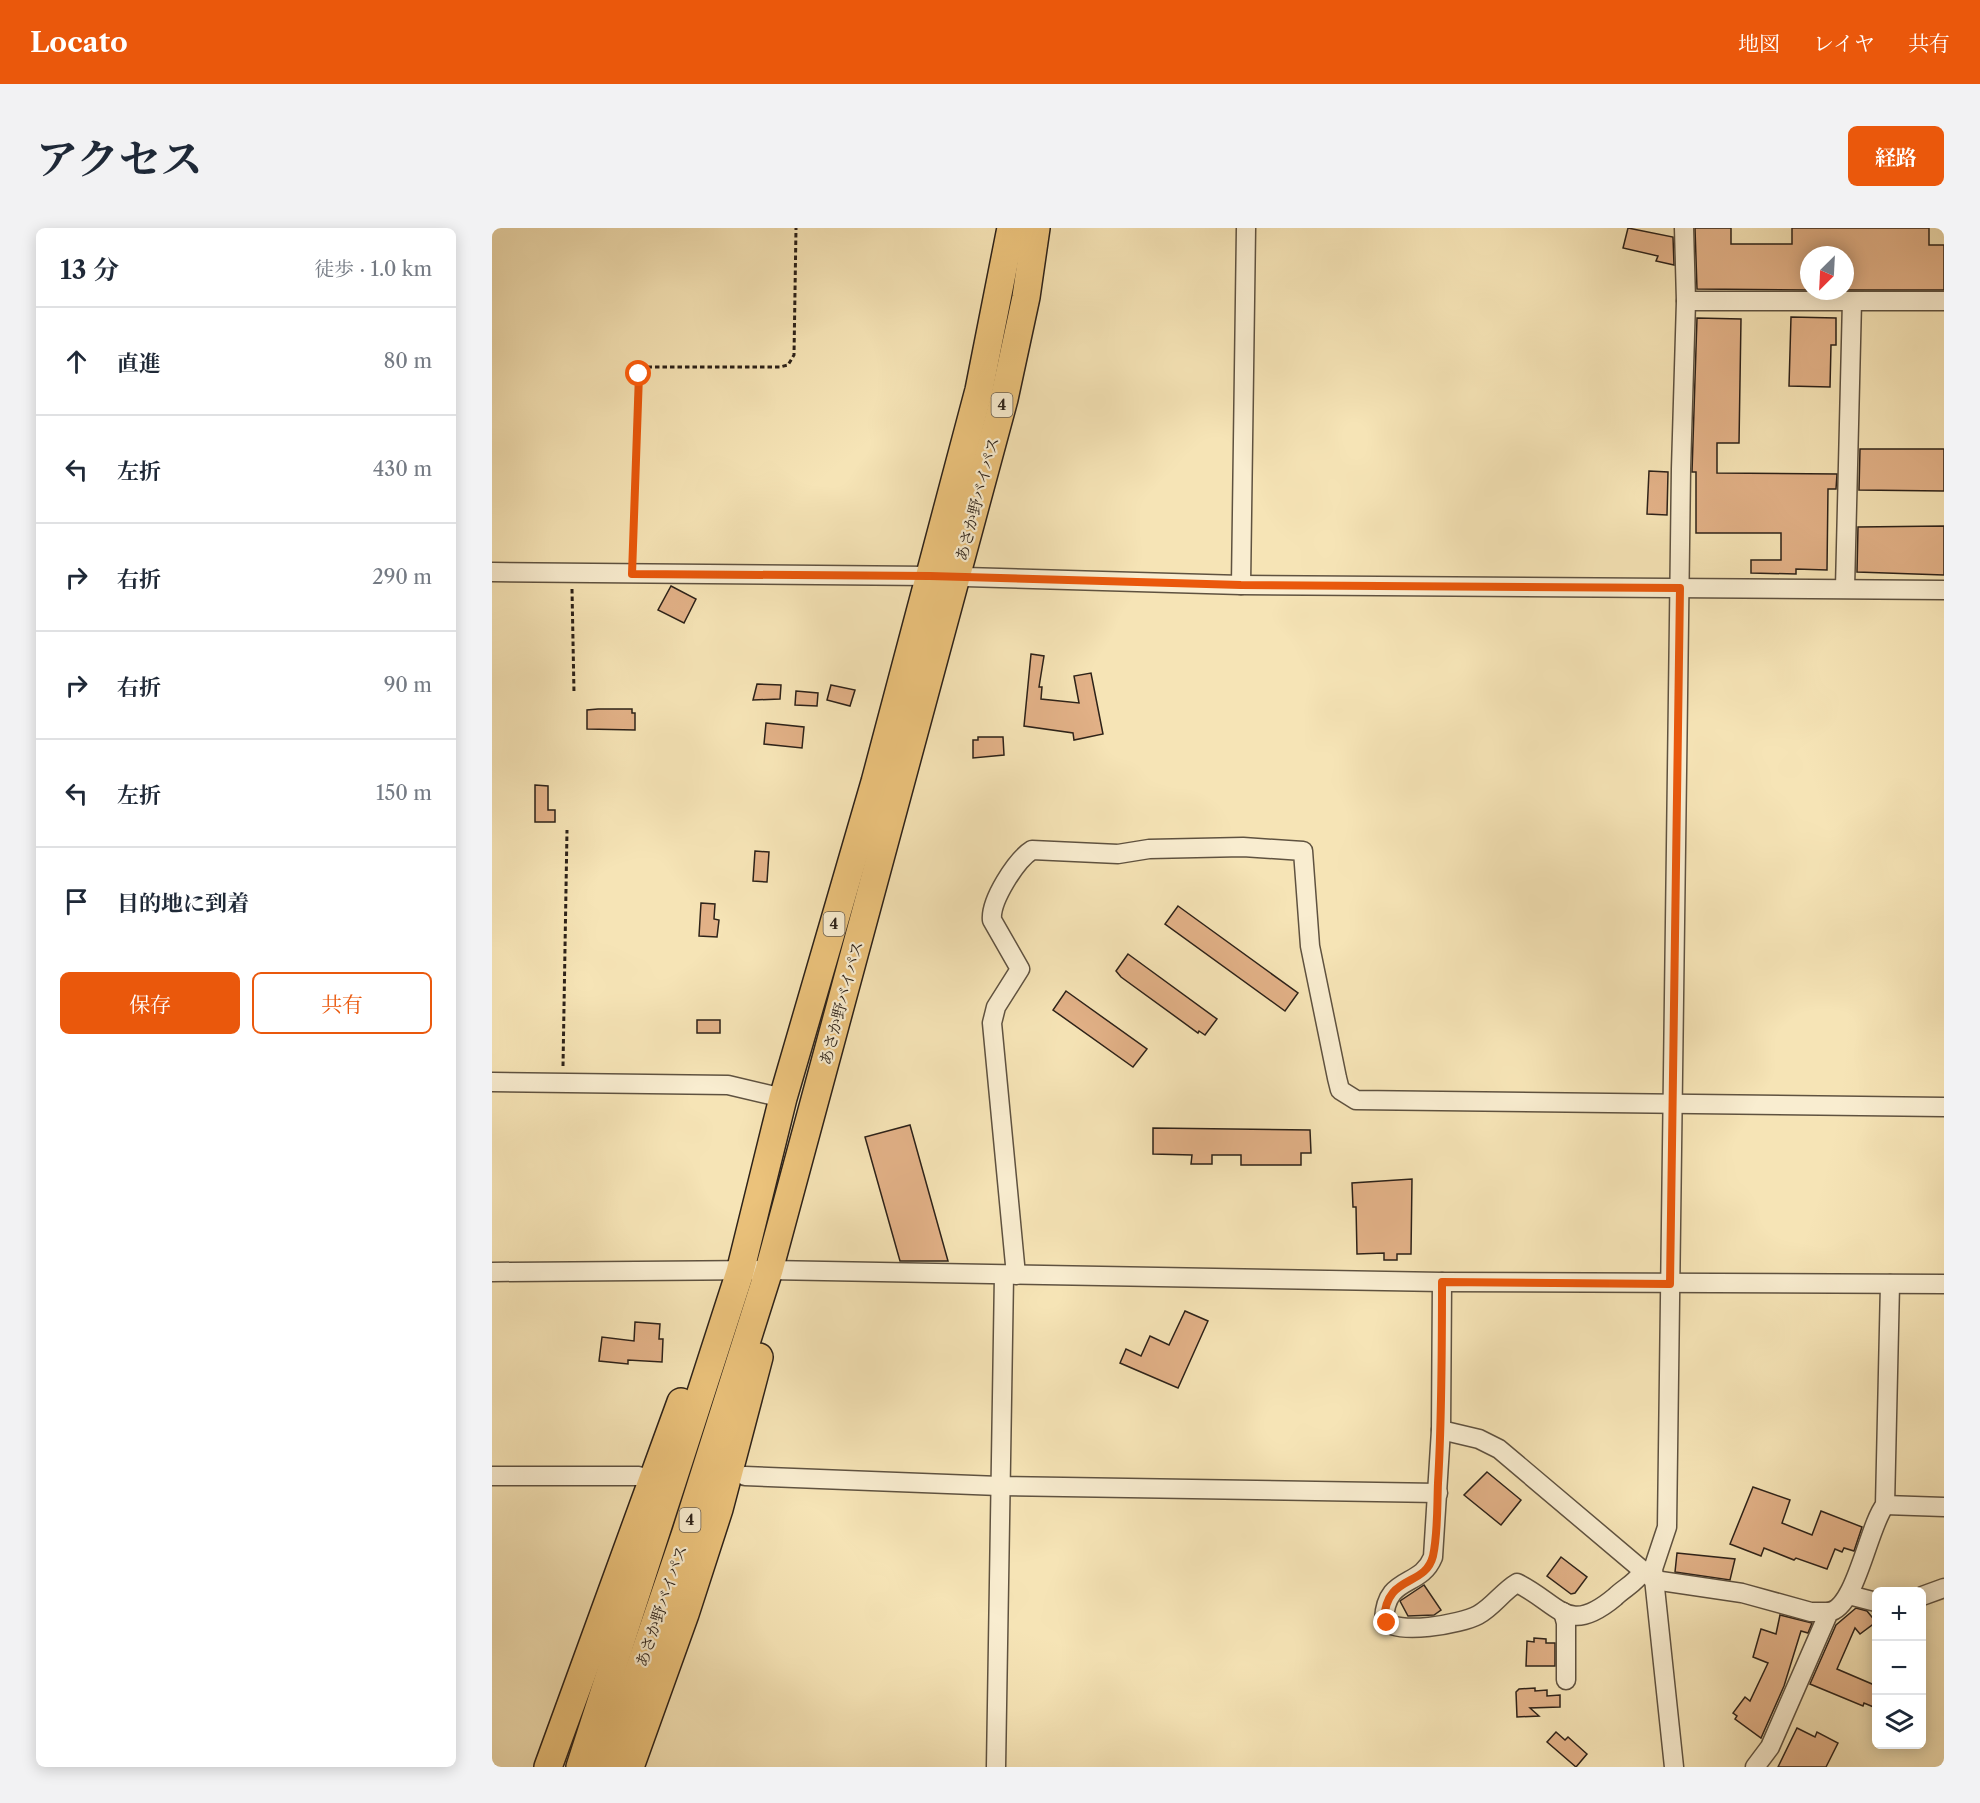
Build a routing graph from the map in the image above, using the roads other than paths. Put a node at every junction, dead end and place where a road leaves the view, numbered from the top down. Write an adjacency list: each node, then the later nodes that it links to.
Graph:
1 (1011, 228): 9 (highway, あさか野バイパス / 4)
2 (1036, 228): 9 (highway, あさか野バイパス / 4)
3 (1246, 228): 10 (street)
4 (1684, 228): 6 (street)
5 (1852, 300): 6 (street); 7 (street); 12 (street)
6 (1686, 301): 11 (street)
7 (1944, 302)
8 (492, 572): 9 (street)
9 (943, 577): 10 (street); 15 (highway, あさか野バイパス / 4); 18 (highway, あさか野バイパス / 4)
10 (1241, 585): 11 (street)
11 (1680, 588): 12 (street); 16 (street)
12 (1845, 588): 13 (street)
13 (1944, 590)
14 (492, 1082): 15 (street)
15 (783, 1098): 20 (highway, あさか野バイパス / 4)
16 (1674, 1104): 17 (street); 21 (street); 23 (street)
17 (1944, 1107)
18 (769, 1270): 20 (street); 21 (street); 44 (highway, あさか野バイパス / 4); 45 (highway)
19 (492, 1272): 20 (street)
20 (740, 1272): 27 (highway, 4); 43 (highway, あさか野バイパス / 4)
21 (1010, 1275): 22 (street); 30 (street)
22 (1442, 1282): 23 (street); 26 (street)
23 (1670, 1284): 24 (street); 34 (street)
24 (1890, 1284): 25 (street); 32 (street)
25 (1944, 1284)
26 (1441, 1430): 31 (street); 34 (street)
27 (647, 1474): 28 (street); 42 (highway)
28 (492, 1476)
29 (745, 1476): 30 (street)
30 (999, 1486): 31 (street); 46 (street)
31 (1438, 1493): 39 (street)
32 (1886, 1504): 33 (street); 36 (street)
33 (1944, 1507)
34 (1648, 1576): 39 (street); 40 (street); 47 (street)
35 (1944, 1588): 37 (street)
36 (1849, 1594): 38 (street); 40 (street)
37 (1926, 1595)
38 (1872, 1601)
39 (1563, 1612): 41 (street)
40 (1829, 1612): 48 (street)
41 (1566, 1680)
42 (548, 1767)
43 (580, 1767)
44 (606, 1767)
45 (630, 1767)
46 (996, 1767)
47 (1674, 1767)
48 (1755, 1767)

